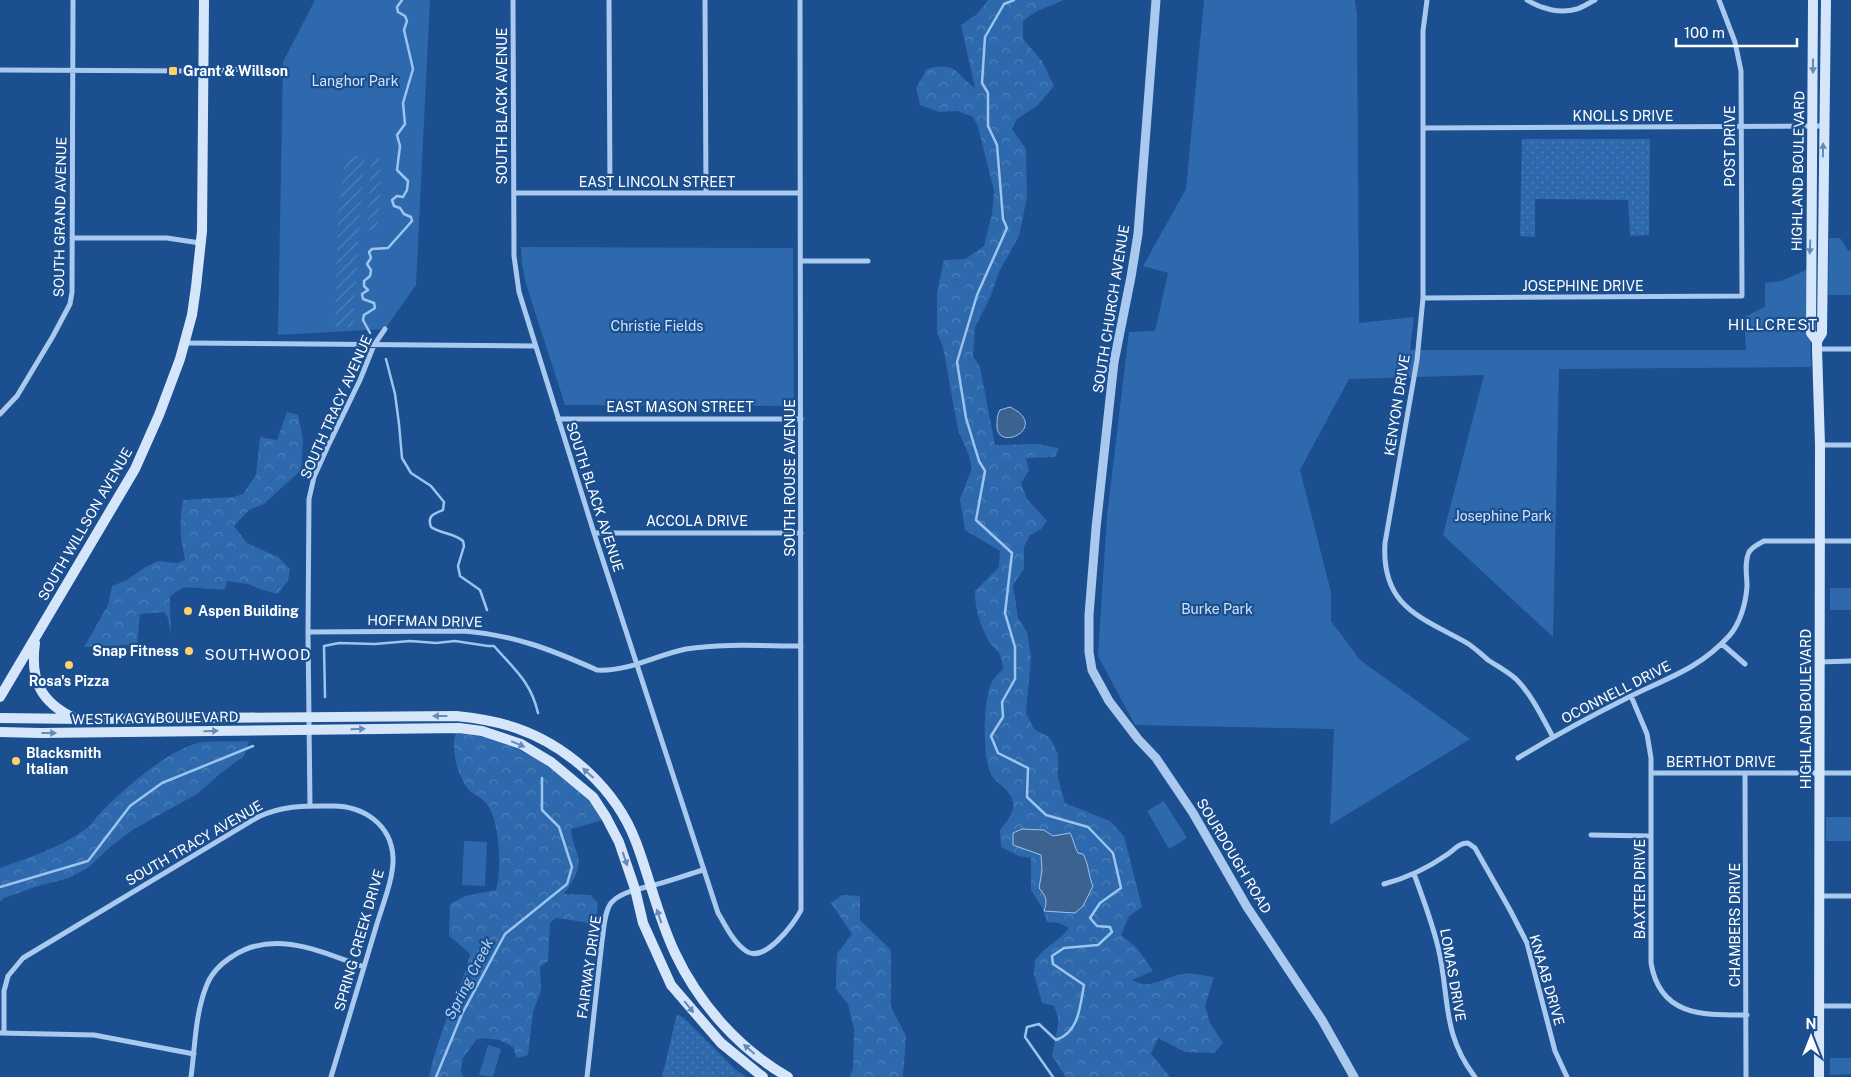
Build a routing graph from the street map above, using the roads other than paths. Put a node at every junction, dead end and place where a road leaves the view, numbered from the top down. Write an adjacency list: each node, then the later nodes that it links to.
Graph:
1 (73, 0): 16 (street, SOUTH GRAND AVENUE)
2 (204, 0): 17 (main road, SOUTH WILLSON AVENUE)
3 (513, 0): 22 (street, SOUTH BLACK AVENUE)
4 (609, 0): 23 (street)
5 (705, 0): 24 (street)
6 (800, 0): 25 (street, SOUTH ROUSE AVENUE)
7 (1156, 0): 51 (street, SOUTH CHURCH AVENUE)
8 (1427, 0): 21 (street, KENYON DRIVE)
9 (1527, 0): 10 (street)
10 (1595, 0)
11 (1720, 0): 18 (street, POST DRIVE)
12 (1813, 0): 19 (main road, HIGHLAND BOULEVARD, one-way to 19)
13 (1826, 0): 20 (main road, HIGHLAND BOULEVARD)
14 (248, 69): 17 (street)
15 (0, 70): 16 (street)
16 (74, 71): 17 (street); 26 (street, SOUTH GRAND AVENUE)
17 (203, 71): 27 (main road, SOUTH WILLSON AVENUE)
18 (1741, 126): 19 (street, KNOLLS DRIVE); 21 (street, KNOLLS DRIVE); 30 (street, POST DRIVE)
19 (1813, 126): 20 (street, KNOLLS DRIVE); 35 (main road, HIGHLAND BOULEVARD, one-way to 35)
20 (1824, 126): 35 (main road, HIGHLAND BOULEVARD, one-way to 20)
21 (1423, 128): 31 (street, KENYON DRIVE)
22 (514, 193): 23 (street, EAST LINCOLN STREET); 36 (street, SOUTH BLACK AVENUE)
23 (610, 193): 24 (street, EAST LINCOLN STREET)
24 (706, 193): 25 (street, EAST LINCOLN STREET)
25 (800, 193): 29 (street, SOUTH ROUSE AVENUE)
26 (72, 238): 27 (street); 38 (street, SOUTH GRAND AVENUE)
27 (200, 243): 33 (main road, SOUTH WILLSON AVENUE)
28 (868, 260): 29 (street)
29 (801, 261): 40 (street, SOUTH ROUSE AVENUE)
30 (1742, 296): 31 (street, JOSEPHINE DRIVE)
31 (1423, 298): 63 (street, KENYON DRIVE)
32 (384, 329): 34 (street, SOUTH TRACY AVENUE)
33 (184, 343): 34 (street); 48 (main road, SOUTH WILLSON AVENUE)
34 (374, 345): 36 (street); 47 (street, SOUTH TRACY AVENUE)
35 (1817, 345): 37 (street); 41 (main road, HIGHLAND BOULEVARD)
36 (535, 346): 39 (street, SOUTH BLACK AVENUE)
37 (1851, 349)
38 (0, 414)
39 (558, 419): 40 (street, EAST MASON STREET); 43 (street, SOUTH BLACK AVENUE)
40 (801, 419): 44 (street, SOUTH ROUSE AVENUE)
41 (1820, 445): 42 (street); 45 (main road, HIGHLAND BOULEVARD)
42 (1851, 445)
43 (594, 533): 44 (street, ACCOLA DRIVE); 54 (street, SOUTH BLACK AVENUE)
44 (801, 533): 50 (street, SOUTH ROUSE AVENUE)
45 (1820, 541): 46 (street, OCONNELL DRIVE); 49 (street, OCONNELL DRIVE); 52 (main road, HIGHLAND BOULEVARD)
46 (1851, 541)
47 (308, 632): 54 (street, HOFFMAN DRIVE); 58 (street, SOUTH TRACY AVENUE)
48 (36, 636): 57 (main road, SOUTH WILLSON AVENUE); 60 (main road)
49 (1722, 644): 55 (street); 56 (street, OCONNELL DRIVE)
50 (801, 646): 54 (street, HOFFMAN DRIVE); 79 (street, SOUTH ROUSE AVENUE)
51 (1089, 652): 91 (street, SOURDOUGH ROAD)
52 (1820, 662): 53 (street); 67 (main road, HIGHLAND BOULEVARD)
53 (1851, 662)
54 (638, 663): 72 (street, SOUTH BLACK AVENUE)
55 (1745, 664)
56 (1631, 696): 63 (street, OCONNELL DRIVE); 65 (street, BAXTER DRIVE)
57 (0, 697)
58 (309, 716): 60 (main road, WEST KAGY BOULEVARD); 61 (street, SOUTH TRACY AVENUE); 75 (main road, WEST KAGY BOULEVARD, one-way to 58)
59 (0, 718): 60 (main road, WEST KAGY BOULEVARD)
60 (77, 720)
61 (310, 730): 62 (main road, WEST KAGY BOULEVARD, one-way to 61); 69 (street, SOUTH TRACY AVENUE); 76 (main road, WEST KAGY BOULEVARD, one-way to 76)
62 (0, 732)
63 (1553, 737): 64 (street, OCONNELL DRIVE)
64 (1518, 758)
65 (1652, 773): 66 (street, BERTHOT DRIVE); 71 (street, BAXTER DRIVE)
66 (1745, 773): 67 (street, BERTHOT DRIVE); 83 (street, CHAMBERS DRIVE)
67 (1820, 773): 68 (street, BERTHOT DRIVE); 77 (main road, HIGHLAND BOULEVARD)
68 (1851, 773)
69 (310, 806): 80 (street, SPRING CREEK DRIVE); 84 (street, SOUTH TRACY AVENUE)
70 (1591, 835): 71 (street)
71 (1651, 836): 83 (street, BAXTER DRIVE)
72 (703, 870): 75 (street, FAIRWAY DRIVE); 79 (street, SOUTH BLACK AVENUE)
73 (1414, 874): 74 (street); 92 (street, LOMAS DRIVE); 93 (street, KNAAB DRIVE)
74 (1384, 884)
75 (650, 886): 76 (street, FAIRWAY DRIVE); 90 (main road, WEST KAGY BOULEVARD, one-way to 75)
76 (635, 889): 88 (street, FAIRWAY DRIVE); 89 (main road, WEST KAGY BOULEVARD, one-way to 89)
77 (1820, 896): 78 (street); 81 (main road, HIGHLAND BOULEVARD)
78 (1851, 896)
79 (772, 945)
80 (364, 967): 85 (street); 87 (street, SPRING CREEK DRIVE)
81 (1819, 1006): 82 (street); 95 (main road, HIGHLAND BOULEVARD)
82 (1851, 1006)
83 (1747, 1015): 94 (street, CHAMBERS DRIVE)
84 (2, 1033): 85 (street)
85 (194, 1054): 86 (street)
86 (191, 1077)
87 (332, 1077)
88 (587, 1077)
89 (764, 1077)
90 (788, 1077)
91 (1354, 1077)
92 (1476, 1077)
93 (1566, 1077)
94 (1746, 1077)
95 (1819, 1077)

